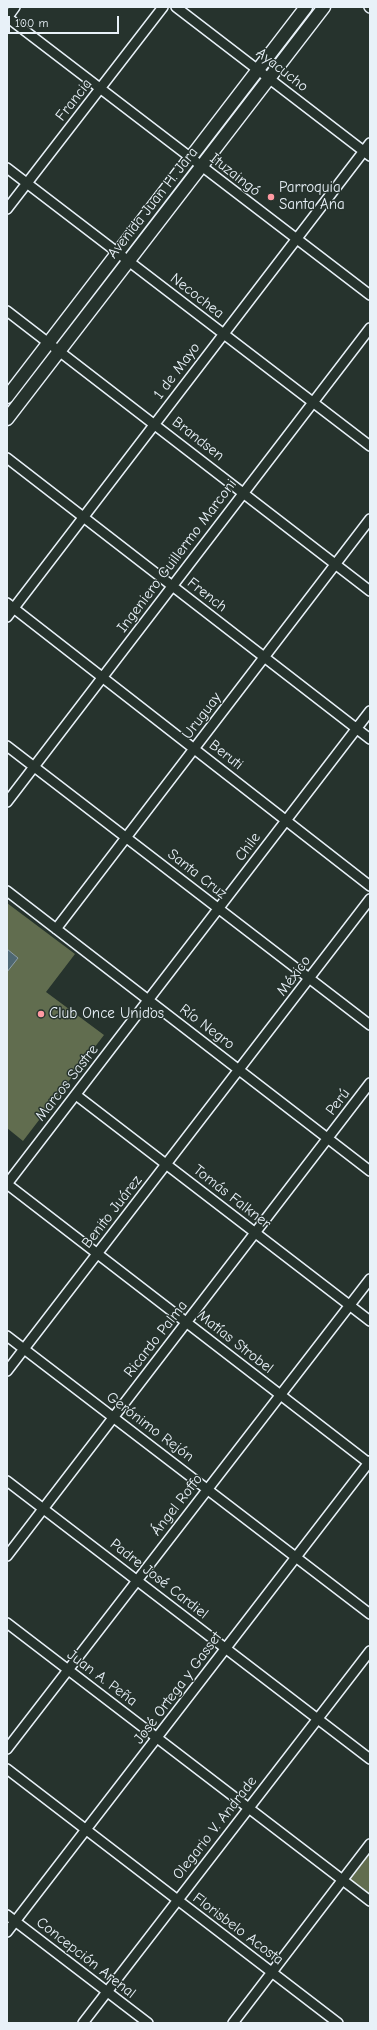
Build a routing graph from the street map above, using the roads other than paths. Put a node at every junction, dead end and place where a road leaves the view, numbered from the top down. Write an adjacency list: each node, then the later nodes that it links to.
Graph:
1 (15, 7): 6 (street)
2 (163, 7): 9 (street, Francia)
3 (176, 7): 7 (street, Ayacucho)
4 (306, 7): 7 (main road, Avenida Juan H. Jara)
5 (324, 7): 8 (main road, Avenida Juan H. Jara)
6 (7, 17): 9 (street, Ituzaingó)
7 (258, 70): 8 (street, Ayacucho); 12 (main road, Avenida Juan H. Jara)
8 (269, 78): 11 (street, Ayacucho); 13 (main road, Avenida Juan H. Jara)
9 (100, 88): 12 (street, Ituzaingó); 15 (street, Francia)
10 (370, 143): 11 (street, 1 de Mayo)
11 (367, 154): 17 (street, 1 de Mayo)
12 (190, 158): 13 (street, Ituzaingó); 18 (main road, Avenida Juan H. Jara)
13 (202, 166): 17 (street, Ituzaingó); 19 (main road, Avenida Juan H. Jara)
14 (7, 168): 15 (street, Necochea)
15 (27, 183): 16 (street, Francia); 18 (street, Necochea)
16 (7, 209)
17 (296, 240): 20 (street, Ituzaingó); 23 (street, 1 de Mayo)
18 (117, 253): 19 (street, Necochea); 24 (main road, Avenida Juan H. Jara)
19 (129, 261): 23 (street, Necochea); 25 (main road, Avenida Juan H. Jara)
20 (370, 295)
21 (7, 311): 24 (street, Brandsen)
22 (370, 328): 27 (street, Ingeniero Guillermo Marconi)
23 (224, 334): 27 (street, Necochea); 29 (street, 1 de Mayo)
24 (48, 343): 25 (street, Brandsen); 26 (main road, Avenida Juan H. Jara)
25 (59, 351): 28 (main road, Avenida Juan H. Jara); 29 (street, Brandsen)
26 (7, 397)
27 (313, 403): 30 (street, Necochea); 32 (street, Ingeniero Guillermo Marconi)
28 (7, 420)
29 (155, 424): 32 (street, Brandsen); 33 (street, 1 de Mayo)
30 (370, 446)
31 (7, 458): 33 (street, French)
32 (244, 493): 35 (street, Brandsen); 36 (street, Ingeniero Guillermo Marconi)
33 (83, 517): 36 (street, French); 38 (street, 1 de Mayo)
34 (370, 519): 35 (street, Uruguay)
35 (336, 564): 37 (street, Brandsen); 40 (street, Uruguay)
36 (172, 586): 40 (street, French); 41 (street, Ingeniero Guillermo Marconi)
37 (370, 591)
38 (10, 605): 39 (street, 1 de Mayo); 41 (street, Beruti)
39 (7, 617)
40 (264, 658): 43 (street, French); 46 (street, Uruguay)
41 (103, 677): 46 (street, Beruti); 47 (street, Ingeniero Guillermo Marconi)
42 (370, 711): 43 (street, Chile)
43 (357, 728): 44 (street, French); 49 (street, Chile)
44 (370, 738)
45 (7, 746): 47 (street, Santa Cruz)
46 (195, 748): 49 (street, Beruti); 50 (street, Uruguay)
47 (34, 767): 48 (street, Ingeniero Guillermo Marconi); 50 (street, Santa Cruz)
48 (7, 802)
49 (287, 820): 51 (street, Beruti); 54 (street, Chile)
50 (126, 838): 54 (street, Santa Cruz); 55 (street, Uruguay)
51 (370, 886)
52 (7, 891): 55 (street, Río Negro)
53 (370, 899): 56 (street, México)
54 (219, 909): 56 (street, Santa Cruz); 57 (street, Chile)
55 (56, 929): 57 (street, Río Negro)
56 (309, 978): 58 (street, Santa Cruz); 59 (street, México)
57 (149, 1000): 59 (street, Río Negro); 61 (street, Marcos Sastre)
58 (370, 1025)
59 (240, 1069): 62 (street, Río Negro); 63 (street, Benito Juárez)
60 (370, 1083): 62 (street, Perú)
61 (76, 1095): 63 (street, Tomás Falkner); 65 (street, Marcos Sastre)
62 (328, 1138): 64 (street, Río Negro); 66 (street, Ricardo Palma)
63 (166, 1164): 66 (street, Tomás Falkner); 67 (street, Benito Juárez)
64 (370, 1171)
65 (7, 1184): 67 (street, Matías Strobel)
66 (255, 1233): 69 (street, Tomás Falkner); 71 (street, Ricardo Palma)
67 (98, 1254): 71 (street, Matías Strobel); 73 (street, Benito Juárez)
68 (370, 1279): 69 (street, Ángel Roffo)
69 (350, 1306): 70 (street, Tomás Falkner); 75 (street, Ángel Roffo)
70 (370, 1321)
71 (186, 1322): 75 (street, Matías Strobel); 76 (street, Ricardo Palma)
72 (7, 1336): 73 (street, Gerónimo Rejón)
73 (24, 1349): 74 (street, Benito Juárez); 76 (street, Gerónimo Rejón)
74 (7, 1371)
75 (281, 1395): 77 (street, Matías Strobel); 79 (street, Ángel Roffo)
76 (114, 1417): 79 (street, Gerónimo Rejón); 80 (street, Ricardo Palma)
77 (370, 1463): 82 (street, José Ortega y Gasset)
78 (7, 1481): 80 (street, Padre José Cardiel)
79 (208, 1489): 82 (street, Gerónimo Rejón); 83 (street, Ángel Roffo)
80 (44, 1508): 81 (street, Ricardo Palma); 83 (street, Padre José Cardiel)
81 (7, 1556)
82 (296, 1557): 84 (street, Gerónimo Rejón); 86 (street, José Ortega y Gasset)
83 (137, 1580): 86 (street, Padre José Cardiel); 88 (street, Ángel Roffo)
84 (370, 1614)
85 (7, 1622): 88 (street, Juan A. Peña)
86 (226, 1648): 89 (street, Padre José Cardiel); 90 (street, José Ortega y Gasset)
87 (370, 1651): 89 (street, Olegario V. Andrade)
88 (68, 1670): 90 (street, Juan A. Peña); 91 (street, Ángel Roffo)
89 (317, 1719): 92 (street, Padre José Cardiel); 94 (street, Olegario V. Andrade)
90 (157, 1738): 94 (street, Juan A. Peña); 95 (street, José Ortega y Gasset)
91 (7, 1749)
92 (370, 1759)
93 (7, 1769): 95 (street, Florisbelo Acosta)
94 (249, 1808): 97 (street, Juan A. Peña); 98 (street, Olegario V. Andrade)
95 (86, 1830): 98 (street, Florisbelo Acosta); 101 (street, José Ortega y Gasset)
96 (370, 1844): 97 (street)
97 (342, 1880): 99 (street, Juan A. Peña); 103 (street)
98 (178, 1900): 103 (street, Florisbelo Acosta); 104 (street, Olegario V. Andrade)
99 (370, 1901)
100 (7, 1915): 101 (street, Concepción Arenal)
101 (16, 1921): 102 (street, José Ortega y Gasset); 104 (street, Concepción Arenal)
102 (7, 1932)
103 (272, 1972): 107 (street); 108 (street, Florisbelo Acosta)
104 (107, 1992): 105 (street, Olegario V. Andrade); 106 (street, Concepción Arenal)
105 (83, 2023)
106 (148, 2023)
107 (233, 2023)
108 (338, 2023)

